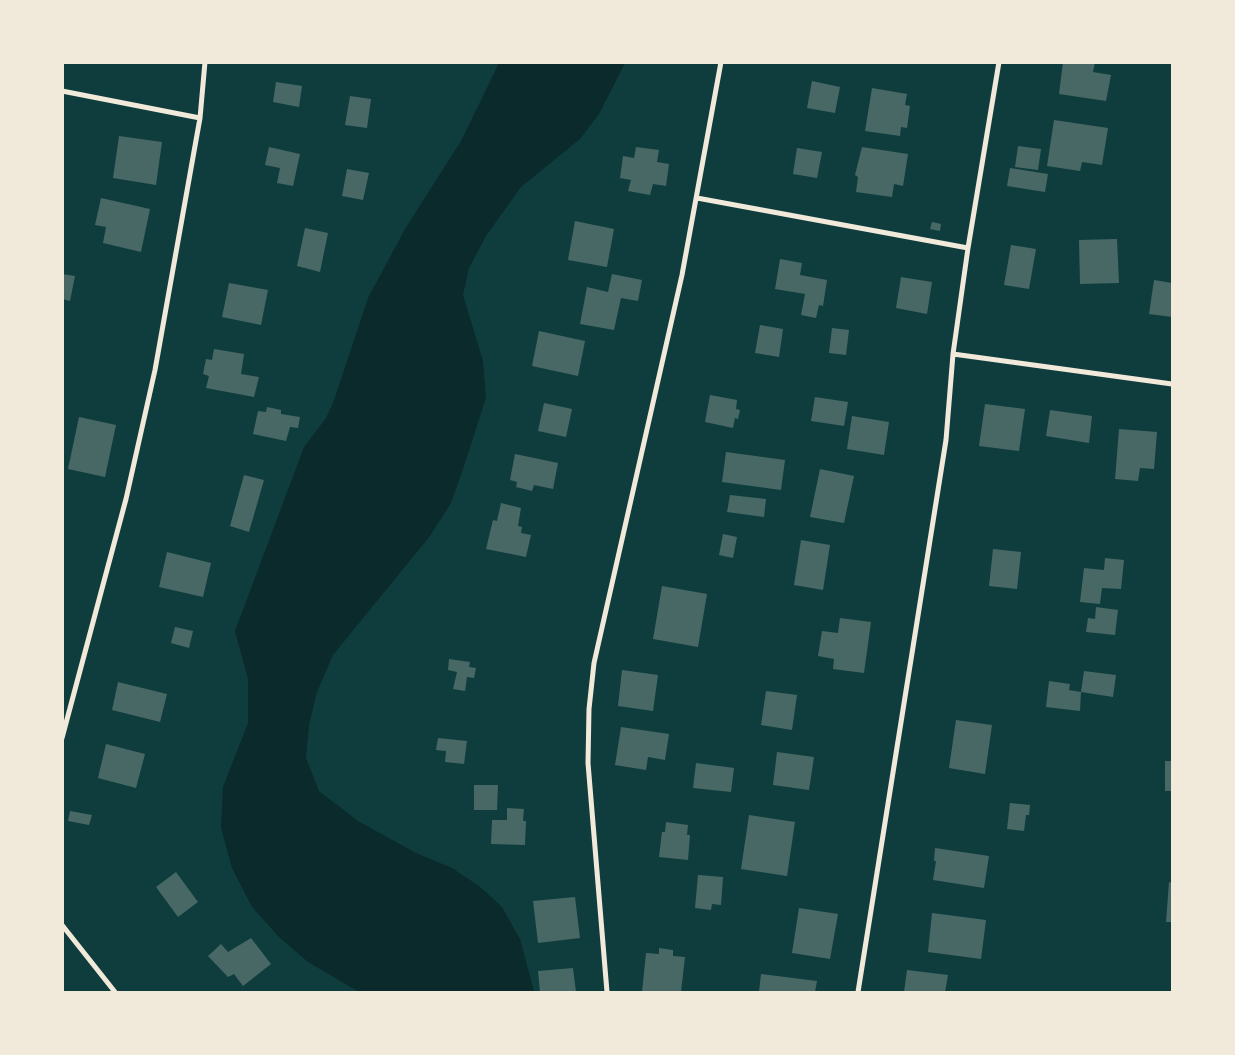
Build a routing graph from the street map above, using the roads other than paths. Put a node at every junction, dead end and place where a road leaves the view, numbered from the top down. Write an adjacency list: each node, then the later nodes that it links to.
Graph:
1 (205, 62): 5 (street)
2 (721, 62): 6 (street)
3 (999, 62): 7 (street)
4 (62, 91): 5 (street)
5 (200, 118): 10 (street)
6 (697, 198): 7 (street); 13 (street)
7 (968, 248): 8 (street)
8 (953, 354): 9 (street); 14 (street)
9 (1172, 384)
10 (62, 738)
11 (62, 925): 12 (street)
12 (115, 992)
13 (607, 992)
14 (858, 992)

